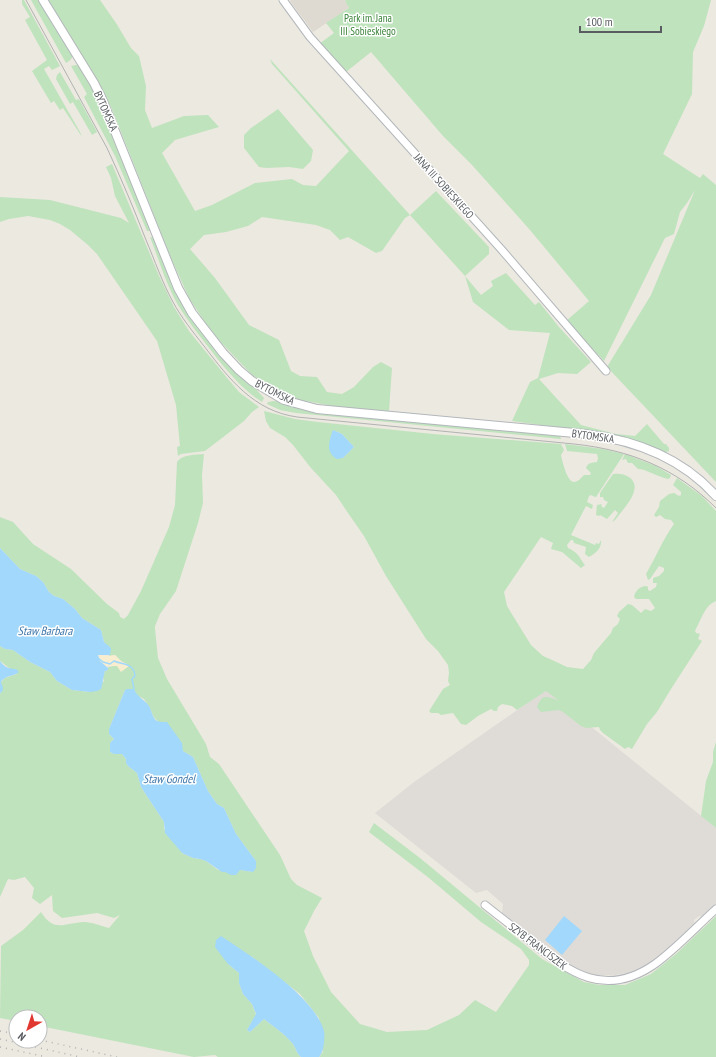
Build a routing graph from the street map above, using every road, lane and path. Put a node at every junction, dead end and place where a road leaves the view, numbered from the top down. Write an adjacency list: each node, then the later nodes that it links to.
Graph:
1 (44, 0): 4 (street, BYTOMSKA)
2 (283, 0): 3 (street, JANA III SOBIESKIEGO)
3 (606, 372)
4 (716, 496)
5 (485, 905): 6 (street, SZYB FRANCISZEK)
6 (716, 909)

